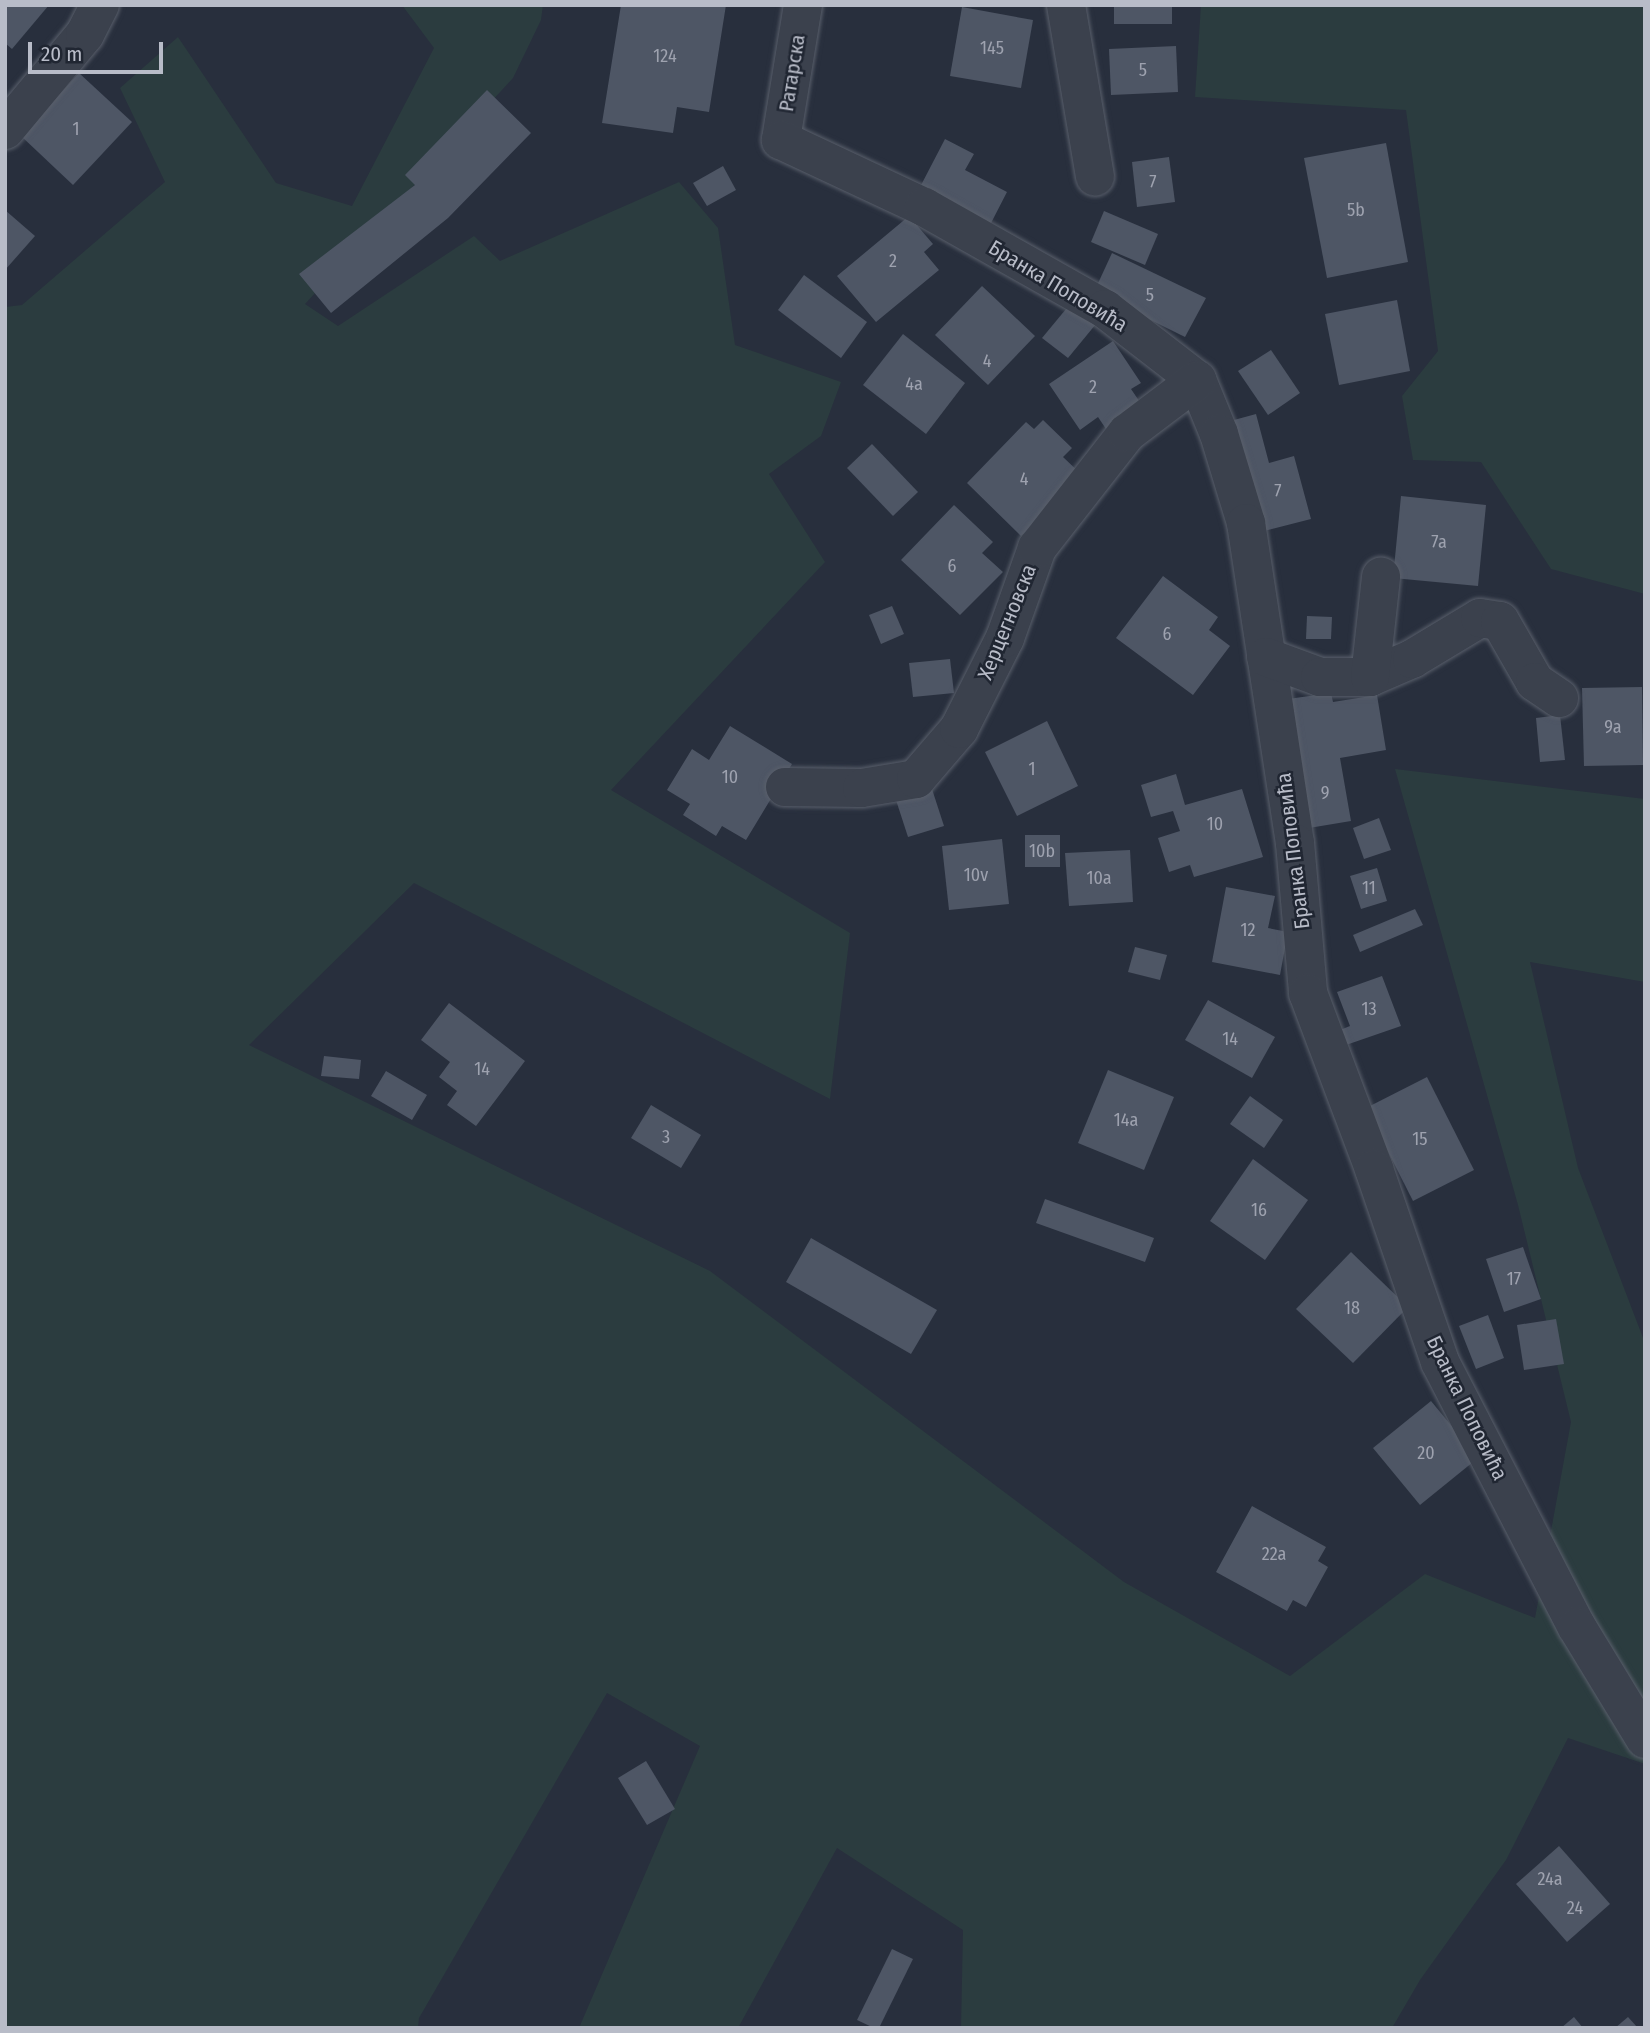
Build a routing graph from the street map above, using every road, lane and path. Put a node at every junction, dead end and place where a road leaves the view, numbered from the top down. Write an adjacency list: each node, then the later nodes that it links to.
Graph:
1 (100, 5): 4 (street)
2 (803, 5): 5 (street, Ратарска)
3 (1066, 5): 6 (street)
4 (5, 130)
5 (781, 140): 7 (street, Бранка Поповића)
6 (1095, 177)
7 (1197, 380): 9 (street, Бранка Поповића); 12 (street, Херцегновска)
8 (1381, 577): 10 (street)
9 (1266, 657): 10 (street); 13 (street, Бранка Поповића)
10 (1370, 677): 11 (street)
11 (1559, 698)
12 (785, 787)
13 (1645, 1739)

